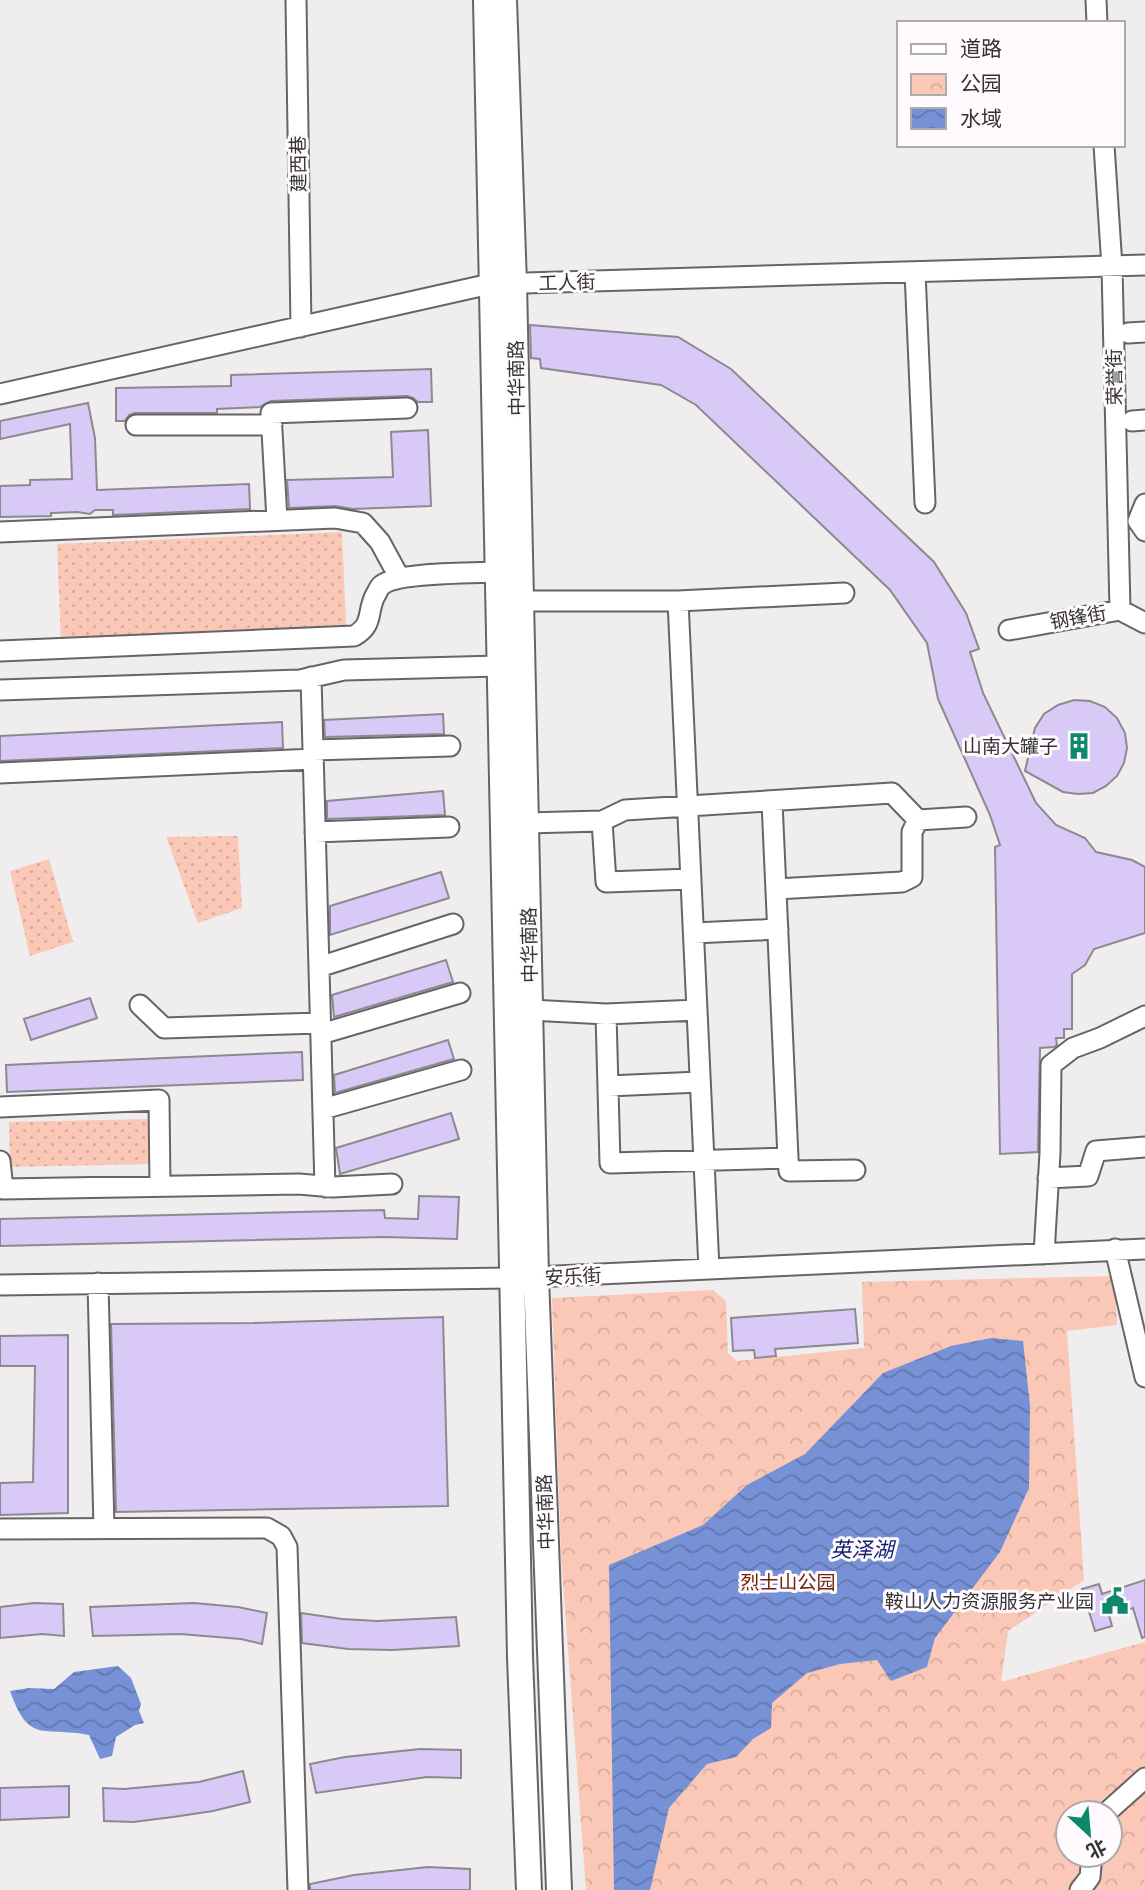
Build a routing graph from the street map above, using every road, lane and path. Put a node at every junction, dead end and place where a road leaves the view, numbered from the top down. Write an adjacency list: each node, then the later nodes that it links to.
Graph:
1 (296, 0): 11 (street, 建西巷)
2 (486, 0): 10 (main road, 中华南路)
3 (504, 0): 10 (main road, 中华南路)
4 (1096, 0): 5 (street)
5 (1097, 21)
6 (1104, 147): 8 (street, 荣誉街)
7 (1145, 265): 8 (street, 工人街)
8 (1111, 267): 9 (street, 工人街); 26 (street, 荣誉街)
9 (915, 272): 10 (street, 工人街); 16 (street)
10 (502, 284): 11 (street, 工人街); 21 (main road, 中华南路); 24 (main road, 中华南路)
11 (300, 327): 12 (street, 工人街)
12 (0, 394)
13 (407, 408): 15 (street)
14 (136, 425): 15 (street)
15 (272, 425): 18 (street)
16 (925, 503)
17 (1145, 504): 19 (street)
18 (277, 520): 20 (street); 22 (street)
19 (1145, 531)
20 (0, 532)
21 (497, 572): 22 (street); 30 (main road, 中华南路)
22 (399, 578): 29 (street)
23 (844, 593): 25 (street)
24 (521, 601): 25 (street); 41 (main road, 中华南路)
25 (678, 601): 37 (street)
26 (1120, 610): 27 (street, 钢锋街); 28 (street, 钢锋街)
27 (1145, 623)
28 (1009, 630)
29 (0, 651)
30 (499, 666): 31 (street); 76 (main road, 中华南路)
31 (311, 677): 32 (street); 34 (street)
32 (0, 690)
33 (450, 746): 34 (street)
34 (313, 755): 35 (street); 43 (street)
35 (0, 773)
36 (772, 802): 37 (street); 39 (street); 45 (street)
37 (688, 808): 40 (street); 44 (street)
38 (966, 817): 39 (street)
39 (918, 820): 45 (street)
40 (602, 821): 41 (street); 44 (street)
41 (526, 823): 52 (main road, 中华南路)
42 (449, 827): 43 (street)
43 (315, 832): 49 (street)
44 (691, 878): 48 (street)
45 (776, 889): 47 (street)
46 (453, 923): 49 (street)
47 (778, 929): 48 (street); 63 (street)
48 (694, 933): 53 (street)
49 (319, 967): 56 (street)
50 (460, 993): 56 (street)
51 (139, 1005): 56 (street)
52 (530, 1010): 54 (street); 76 (main road, 中华南路)
53 (697, 1010): 54 (street); 58 (street)
54 (606, 1013): 59 (street)
55 (1145, 1016): 67 (street)
56 (320, 1028): 61 (street)
57 (461, 1069): 61 (street)
58 (700, 1082): 59 (street); 64 (street)
59 (608, 1086): 64 (street)
60 (0, 1107): 70 (street)
61 (323, 1109): 71 (street)
62 (1145, 1147): 67 (street)
63 (788, 1158): 64 (street); 66 (street)
64 (704, 1159): 75 (street)
65 (0, 1161): 68 (street)
66 (855, 1170)
67 (1048, 1178): 74 (street)
68 (0, 1179): 70 (street)
69 (392, 1184): 71 (street)
70 (160, 1186): 71 (street)
71 (325, 1186)
72 (1115, 1249): 73 (street, 安乐街); 74 (street, 安乐街); 79 (street)
73 (1145, 1249)
74 (1044, 1254): 75 (street, 安乐街)
75 (709, 1269): 76 (street, 安乐街)
76 (524, 1278): 77 (street, 安乐街); 86 (main road, 中华南路); 87 (main road, 中华南路)
77 (98, 1283): 78 (street, 安乐街); 80 (street)
78 (0, 1285)
79 (1145, 1377)
80 (104, 1528): 81 (street); 85 (street)
81 (0, 1529)
82 (1145, 1778): 83 (street)
83 (1122, 1799)
84 (1091, 1869): 88 (street)
85 (298, 1890)
86 (529, 1890)
87 (559, 1890)
88 (1080, 1890)

